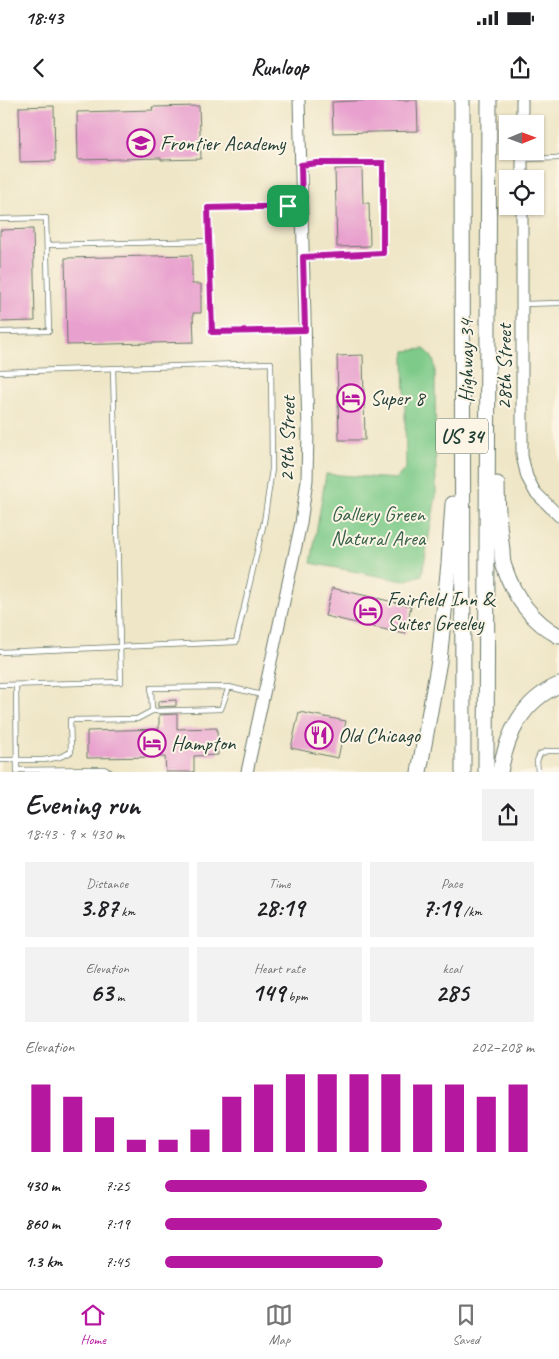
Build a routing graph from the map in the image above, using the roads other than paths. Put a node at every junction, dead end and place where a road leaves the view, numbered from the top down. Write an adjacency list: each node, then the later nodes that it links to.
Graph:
1 (300, 100): 8 (street, 29th Street)
2 (462, 100): 21 (highway, Highway 34 / US 34)
3 (489, 100): 22 (highway, Highway 34 / US 34)
4 (522, 100): 5 (street)
5 (522, 115)
6 (544, 157): 7 (lane)
7 (559, 158)
8 (301, 165): 9 (street, 29th Street); 14 (lane)
9 (302, 206): 12 (lane); 14 (street, 29th Street)
10 (522, 215): 16 (street, 28th Street)
11 (0, 219): 13 (lane)
12 (209, 241): 13 (lane); 17 (lane)
13 (47, 245): 18 (lane)
14 (303, 257): 17 (street, 29th Street)
15 (559, 303): 16 (lane)
16 (522, 304): 23 (street, 28th Street)
17 (305, 330): 31 (street, 29th Street)
18 (0, 332)
19 (113, 369): 20 (lane); 25 (lane); 25 (lane)
20 (0, 372)
21 (462, 423): 40 (highway); 41 (highway, Highway 34 / US 34)
22 (487, 442): 24 (highway); 42 (highway, Highway 34 / US 34)
23 (559, 516)
24 (559, 636)
25 (120, 648): 26 (lane); 28 (lane)
26 (0, 652)
27 (0, 685): 28 (lane)
28 (16, 685): 35 (lane)
29 (559, 685): 43 (highway)
30 (229, 687): 31 (lane); 32 (lane); 32 (lane)
31 (263, 695): 39 (street, 29th Street)
32 (152, 711): 35 (lane)
33 (559, 751): 44 (lane)
34 (0, 760): 35 (lane)
35 (17, 760): 37 (lane)
36 (104, 770): 37 (lane); 38 (lane)
37 (17, 771)
38 (110, 772)
39 (247, 772)
40 (418, 772)
41 (463, 772)
42 (486, 772)
43 (500, 772)
44 (538, 772)

